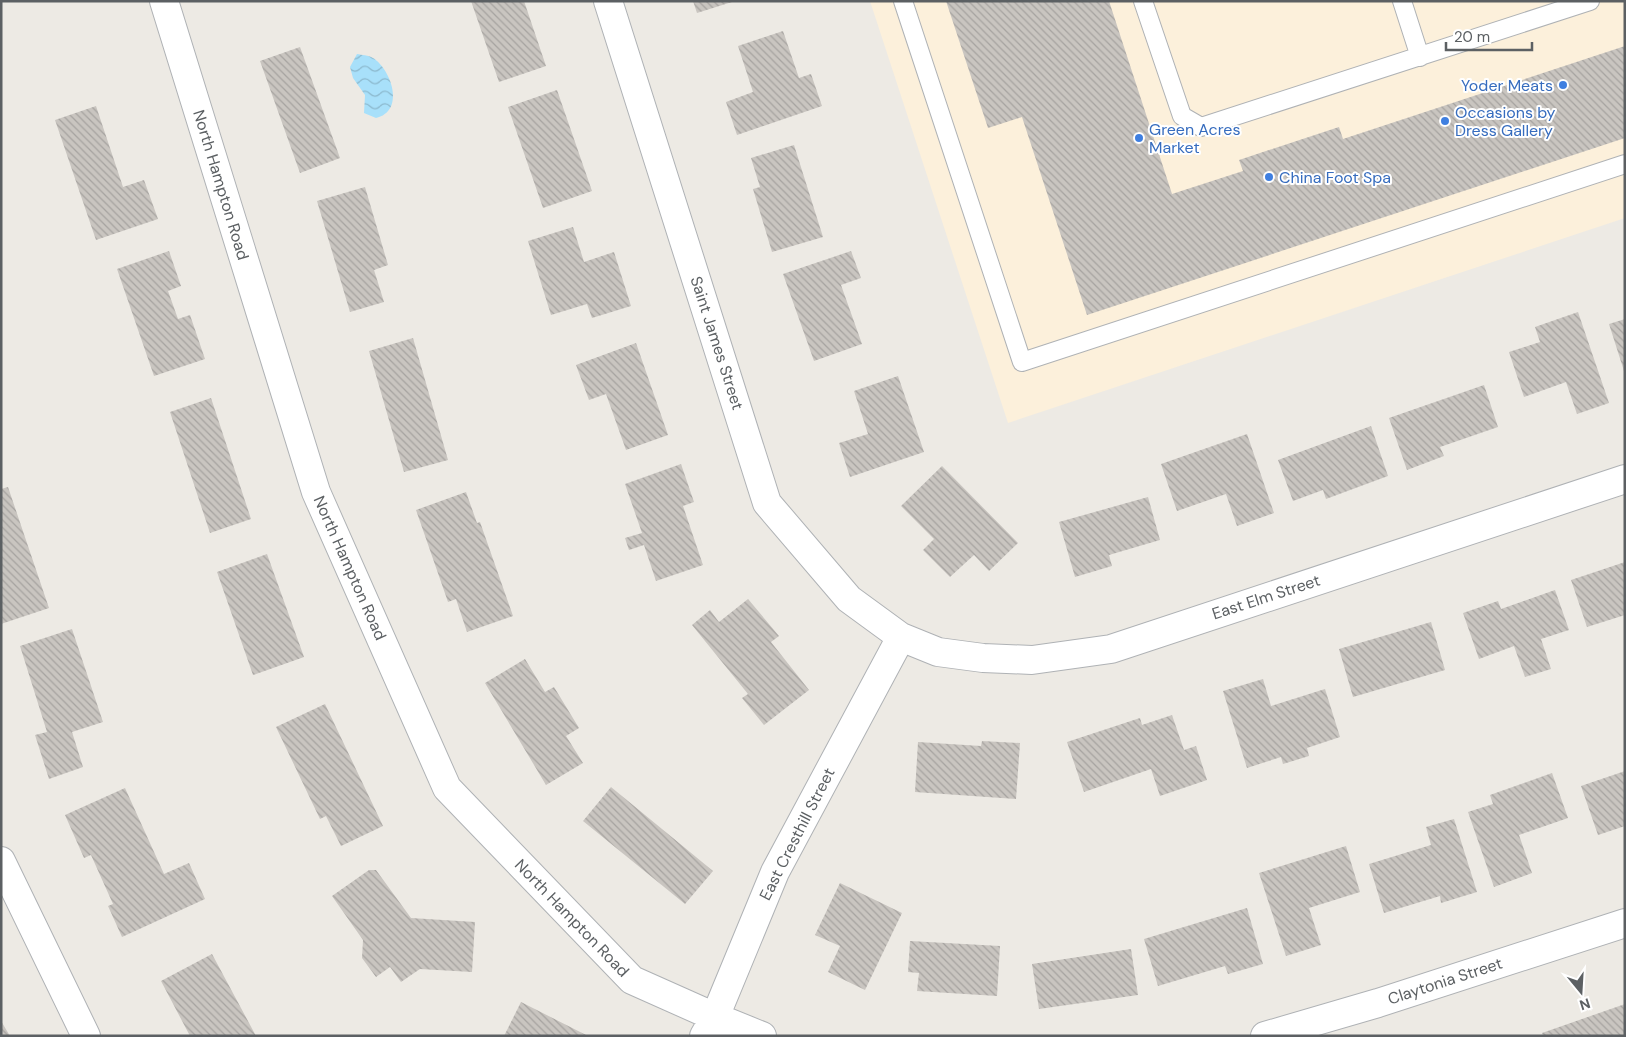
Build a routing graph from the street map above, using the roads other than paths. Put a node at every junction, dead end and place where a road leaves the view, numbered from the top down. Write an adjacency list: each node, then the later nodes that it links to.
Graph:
1 (164, 1): 13 (street, North Hampton Road)
2 (608, 1): 10 (street, Saint James Street)
3 (903, 1): 8 (lane)
4 (1143, 1): 7 (lane)
5 (1402, 1): 7 (lane)
6 (1590, 1): 7 (lane)
7 (1420, 56)
8 (1625, 164)
9 (1625, 479): 10 (street, East Elm Street)
10 (901, 637): 13 (street, East Cresthill Street)
11 (1, 861): 14 (street)
12 (1625, 923): 16 (street, Claytonia Street)
13 (710, 1026): 15 (street)
14 (86, 1036)
15 (762, 1036)
16 (1265, 1036)

